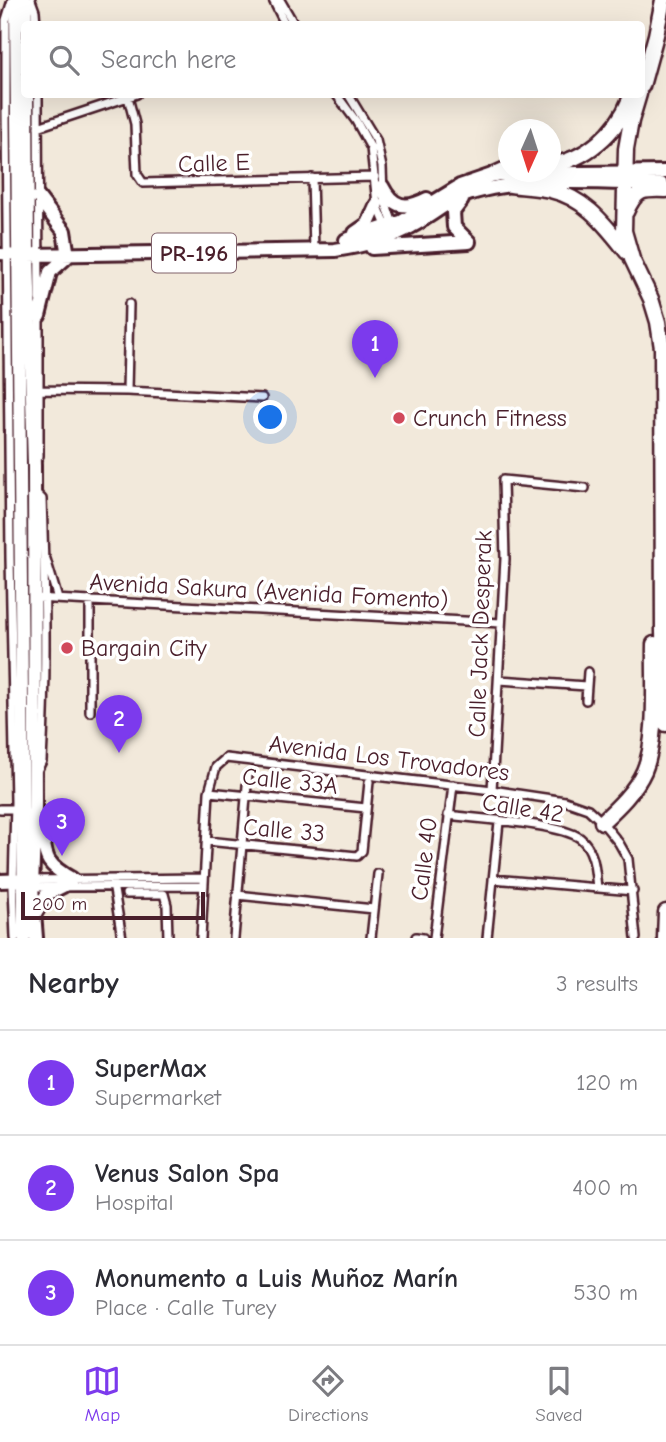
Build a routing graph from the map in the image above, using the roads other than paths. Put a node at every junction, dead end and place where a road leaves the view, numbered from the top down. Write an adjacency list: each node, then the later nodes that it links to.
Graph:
1 (14, 0): 39 (main road)
2 (28, 0): 6 (main road); 7 (street)
3 (273, 0): 8 (street)
4 (280, 0): 9 (street)
5 (661, 0): 10 (highway); 11 (highway)
6 (26, 21)
7 (36, 21)
8 (284, 21)
9 (292, 21)
10 (645, 52)
11 (645, 72)
12 (27, 98): 39 (main road)
13 (38, 98): 20 (street)
14 (125, 98): 20 (street)
15 (128, 98): 25 (street, Calle E)
16 (339, 98): 27 (street)
17 (350, 98): 27 (street)
18 (629, 98): 21 (highway)
19 (638, 98): 26 (highway)
20 (38, 127): 33 (street)
21 (561, 162)
22 (666, 172): 28 (main road, PR-196)
23 (498, 173): 32 (main road, PR-196)
24 (561, 174): 26 (main road, PR-196)
25 (312, 178): 27 (street, Calle E); 38 (street)
26 (626, 178): 28 (main road, PR-196); 30 (main road, PR-196); 35 (highway)
27 (379, 182): 32 (main road); 34 (street); 36 (street)
28 (648, 182): 29 (main road, PR-196); 31 (highway); 35 (highway)
29 (666, 184)
30 (511, 185): 32 (main road, PR-196); 41 (highway)
31 (666, 190)
32 (464, 191): 36 (main road, PR-196); 36 (main road)
33 (38, 197): 39 (street); 40 (main road)
34 (377, 204): 36 (street); 37 (main road)
35 (624, 217): 41 (highway)
36 (394, 237): 37 (main road, PR-196)
37 (340, 246): 38 (main road, PR-196)
38 (317, 249): 40 (main road, PR-196)
39 (18, 255): 40 (main road, PR-196); 43 (street); 44 (main road); 45 (main road); 54 (street)
40 (68, 256): 43 (main road)
41 (632, 259): 48 (highway)
42 (129, 304): 46 (street)
43 (39, 316): 45 (street)
44 (19, 335): 45 (main road); 51 (main road)
45 (36, 390): 46 (street); 50 (main road)
46 (127, 391): 47 (street)
47 (262, 398)
48 (662, 419): 65 (highway); 79 (highway)
49 (586, 488): 58 (street, Calle Jack Desperak)
50 (34, 491): 52 (street); 55 (main road)
51 (22, 542): 55 (main road); 59 (main road)
52 (44, 555): 55 (street); 56 (street)
53 (0, 558): 54 (street)
54 (10, 558): 73 (street)
55 (40, 598): 56 (street, Avenida Sakura (Avenida Fomento)); 59 (main road); 67 (main road)
56 (58, 599): 57 (street, Avenida Sakura (Avenida Fomento))
57 (90, 600): 58 (street, Avenida Sakura (Avenida Fomento)); 64 (street)
58 (501, 623): 61 (street, Calle Jack Desperak)
59 (23, 648): 67 (main road)
60 (588, 671): 62 (street)
61 (499, 680): 62 (street); 70 (street, Calle Jack Desperak)
62 (586, 686): 63 (street)
63 (586, 700)
64 (90, 712)
65 (666, 724)
66 (248, 774): 72 (street)
67 (29, 778): 73 (street); 74 (main road); 87 (main road)
68 (369, 782): 75 (street)
69 (453, 785): 70 (street, Avenida Los Trovadores); 71 (street, Avenida Los Trovadores); 77 (street, Calle 40)
70 (492, 790): 79 (street, Avenida Los Trovadores)
71 (209, 792): 72 (street, Calle 33A); 80 (street, Avenida Los Trovadores)
72 (246, 796): 75 (street, Calle 33A); 81 (street)
73 (15, 806): 76 (street); 87 (street)
74 (35, 808): 84 (main road); 87 (main road)
75 (366, 808): 81 (street, Calle 33)
76 (0, 809)
77 (447, 816): 78 (street, Calle 42); 105 (street, Calle 40)
78 (499, 822): 83 (street); 88 (street, Calle 42)
79 (603, 822): 89 (street, Avenida Los Trovadores)
80 (207, 841): 81 (street, Calle 33); 86 (street, Avenida Los Trovadores)
81 (242, 845): 91 (street)
82 (378, 874): 92 (street)
83 (493, 879): 88 (street); 106 (street)
84 (67, 882): 85 (street); 87 (street); 94 (main road)
85 (113, 882): 86 (street); 99 (street)
86 (203, 882): 101 (street, Avenida Los Trovadores)
87 (17, 883): 94 (main road); 96 (street); 97 (main road)
88 (597, 888): 89 (street)
89 (633, 891): 107 (street, Avenida Los Trovadores)
90 (125, 894): 100 (street)
91 (237, 895): 92 (street); 102 (street)
92 (374, 909): 103 (street)
93 (666, 912): 108 (highway)
94 (34, 915): 98 (main road)
95 (416, 937): 104 (street)
96 (15, 938)
97 (24, 938)
98 (36, 938)
99 (122, 938)
100 (168, 938)
101 (201, 938)
102 (234, 938)
103 (371, 938)
104 (423, 938)
105 (434, 938)
106 (486, 938)
107 (636, 938)
108 (665, 938)

